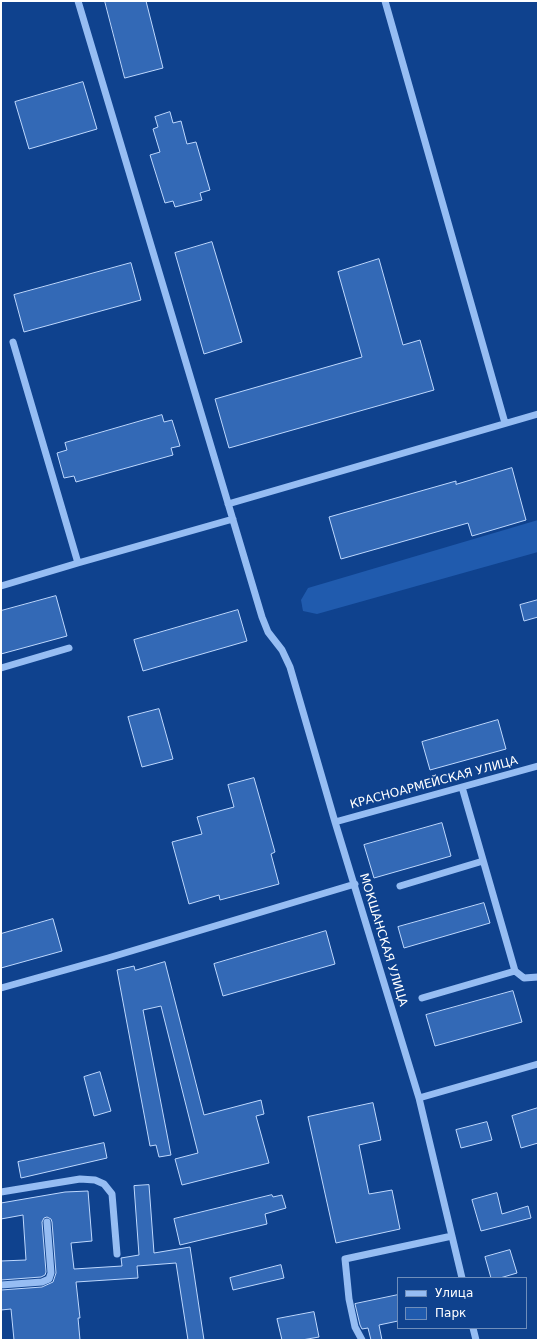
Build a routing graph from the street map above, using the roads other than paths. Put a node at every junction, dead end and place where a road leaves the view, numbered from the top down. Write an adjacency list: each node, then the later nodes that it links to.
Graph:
1 (78, 1): 6 (street, МОКШАНСКАЯ УЛИЦА)
2 (385, 1): 5 (street)
3 (13, 342): 8 (street)
4 (538, 414): 5 (street)
5 (505, 424): 6 (street)
6 (228, 504): 7 (street, МОКШАНСКАЯ УЛИЦА)
7 (233, 519): 8 (street); 14 (street, МОКШАНСКАЯ УЛИЦА)
8 (78, 563): 9 (street)
9 (1, 586)
10 (69, 648): 11 (street)
11 (1, 668)
12 (538, 766): 13 (street, КРАСНОАРМЕЙСКАЯ УЛИЦА)
13 (462, 787): 14 (street, КРАСНОАРМЕЙСКАЯ УЛИЦА); 15 (street)
14 (335, 822): 16 (street, МОКШАНСКАЯ УЛИЦА)
15 (483, 861): 17 (street); 18 (street)
16 (355, 884): 20 (street); 23 (street, МОКШАНСКАЯ УЛИЦА)
17 (400, 886)
18 (515, 971): 19 (street); 21 (street)
19 (538, 977)
20 (1, 988)
21 (422, 998)
22 (538, 1064): 23 (street)
23 (419, 1098): 26 (street, МОКШАНСКАЯ УЛИЦА)
24 (1, 1192): 27 (street)
25 (47, 1222): 29 (street)
26 (452, 1236): 28 (street, МОКШАНСКАЯ УЛИЦА); 31 (street)
27 (117, 1254)
28 (462, 1277)
29 (1, 1285)
30 (473, 1329): 32 (street)
31 (362, 1340)
32 (476, 1340)

